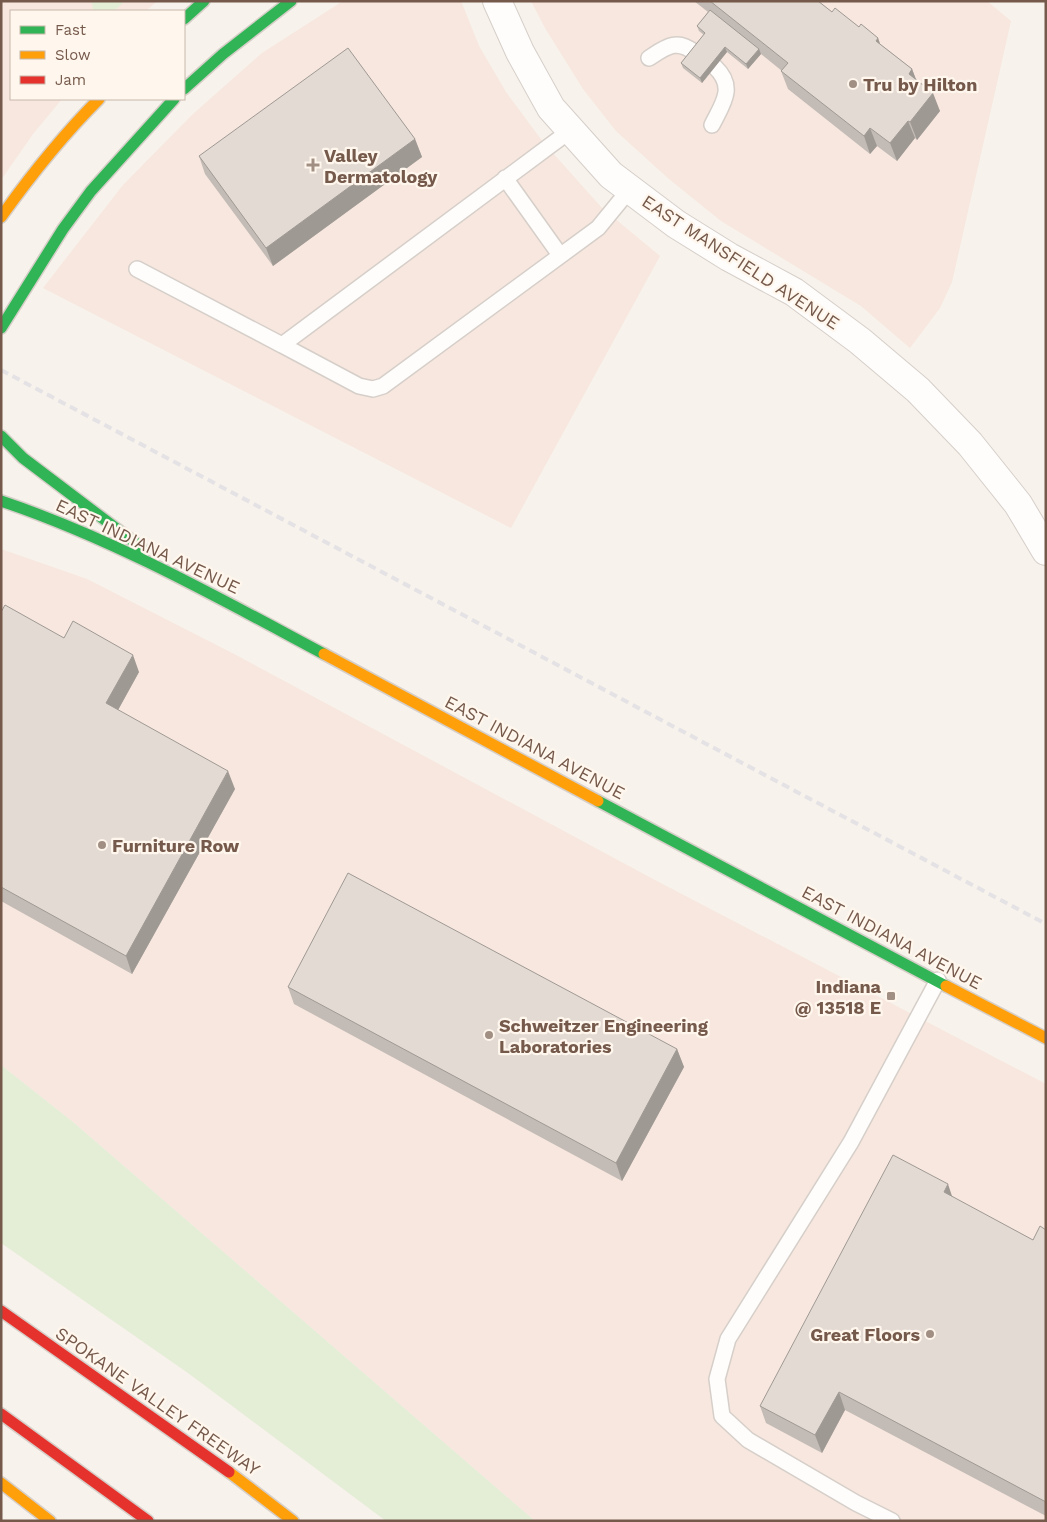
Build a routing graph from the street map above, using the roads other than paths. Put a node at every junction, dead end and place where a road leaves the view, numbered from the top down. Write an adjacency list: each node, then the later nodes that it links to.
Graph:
1 (204, 1): 4 (main road)
2 (291, 1): 8 (main road)
3 (497, 1): 12 (street, EAST MANSFIELD AVENUE)
4 (185, 18)
5 (695, 53): 6 (lane)
6 (649, 58)
7 (714, 67): 11 (lane)
8 (185, 88)
9 (98, 100): 15 (main road)
10 (173, 100): 18 (main road)
11 (712, 125)
12 (571, 130): 13 (lane); 14 (street, EAST MANSFIELD AVENUE)
13 (505, 178): 16 (lane); 19 (lane)
14 (630, 189): 16 (lane); 22 (street, EAST MANSFIELD AVENUE)
15 (1, 217)
16 (560, 255): 19 (lane)
17 (137, 269): 19 (lane)
18 (1, 328)
19 (282, 345)
20 (1, 436): 23 (main road)
21 (1, 501): 23 (main road, EAST INDIANA AVENUE)
22 (1046, 551)
23 (179, 576): 24 (main road, EAST INDIANA AVENUE)
24 (938, 980): 25 (main road, EAST INDIANA AVENUE); 32 (lane)
25 (1046, 1038)
26 (1, 1311): 31 (main road, SPOKANE VALLEY FREEWAY)
27 (1, 1414): 30 (main road)
28 (1, 1483): 29 (main road)
29 (50, 1521)
30 (148, 1521)
31 (293, 1521)
32 (892, 1521)

